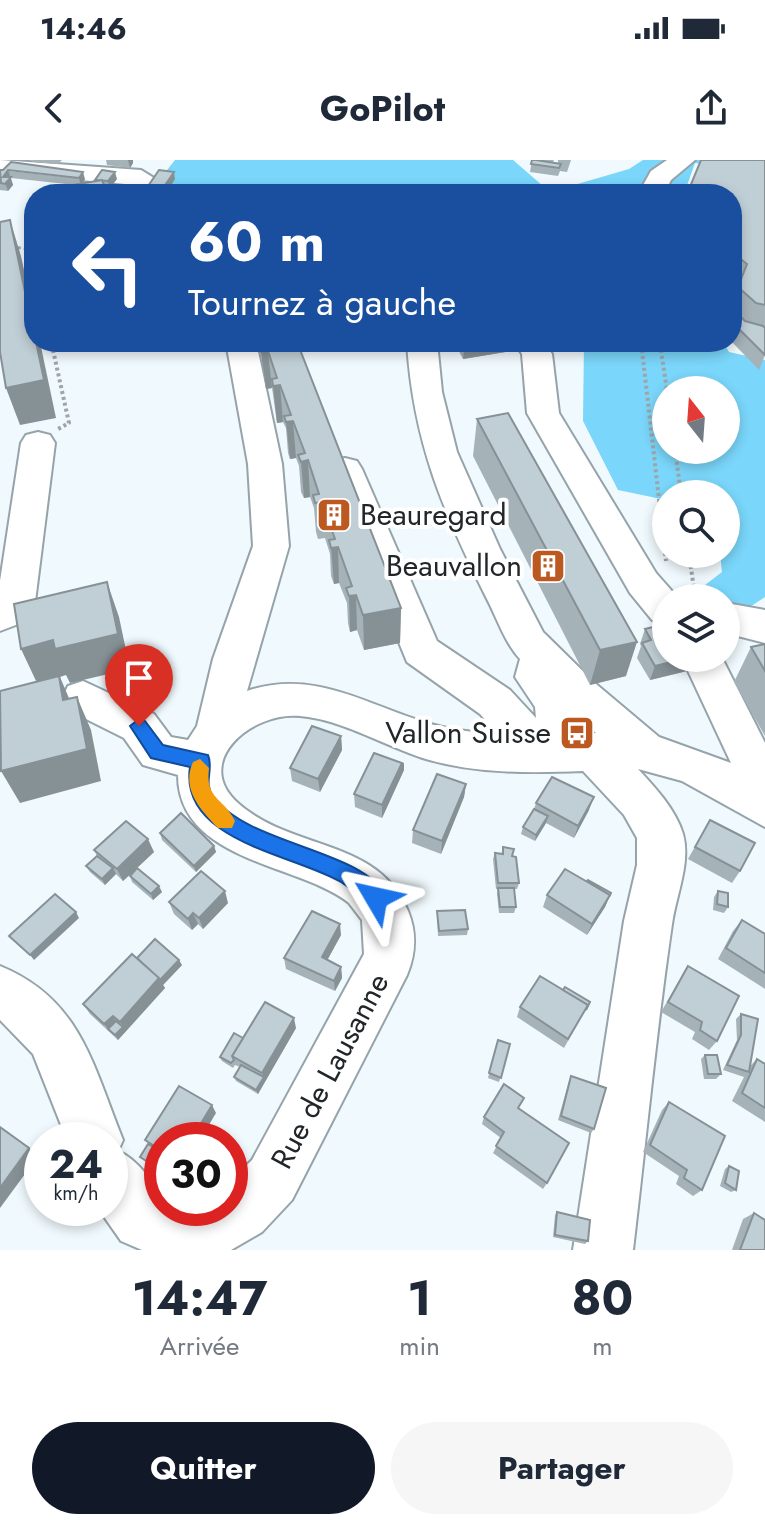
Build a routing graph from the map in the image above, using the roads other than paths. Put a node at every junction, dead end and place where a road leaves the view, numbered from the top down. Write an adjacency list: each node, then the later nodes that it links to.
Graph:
1 (683, 160): 4 (street)
2 (0, 166): 3 (street)
3 (138, 184)
4 (656, 184)
5 (243, 352): 17 (street, Rue de Lausanne)
6 (423, 352): 14 (street)
7 (536, 352): 10 (street)
8 (329, 430): 20 (street)
9 (38, 443): 11 (street)
10 (652, 594)
11 (0, 616)
12 (740, 620): 13 (street)
13 (765, 628)
14 (540, 658): 19 (street); 20 (street)
15 (709, 672): 21 (street)
16 (83, 698): 17 (street)
17 (208, 747): 20 (street); 25 (street, Rue de Lausanne)
18 (593, 752): 19 (street); 20 (street); 26 (street)
19 (647, 752): 21 (street)
20 (537, 754)
21 (756, 801)
22 (0, 991): 23 (street)
23 (88, 1122)
24 (128, 1201): 25 (street, Rue de Lausanne)
25 (184, 1241)
26 (603, 1250)

